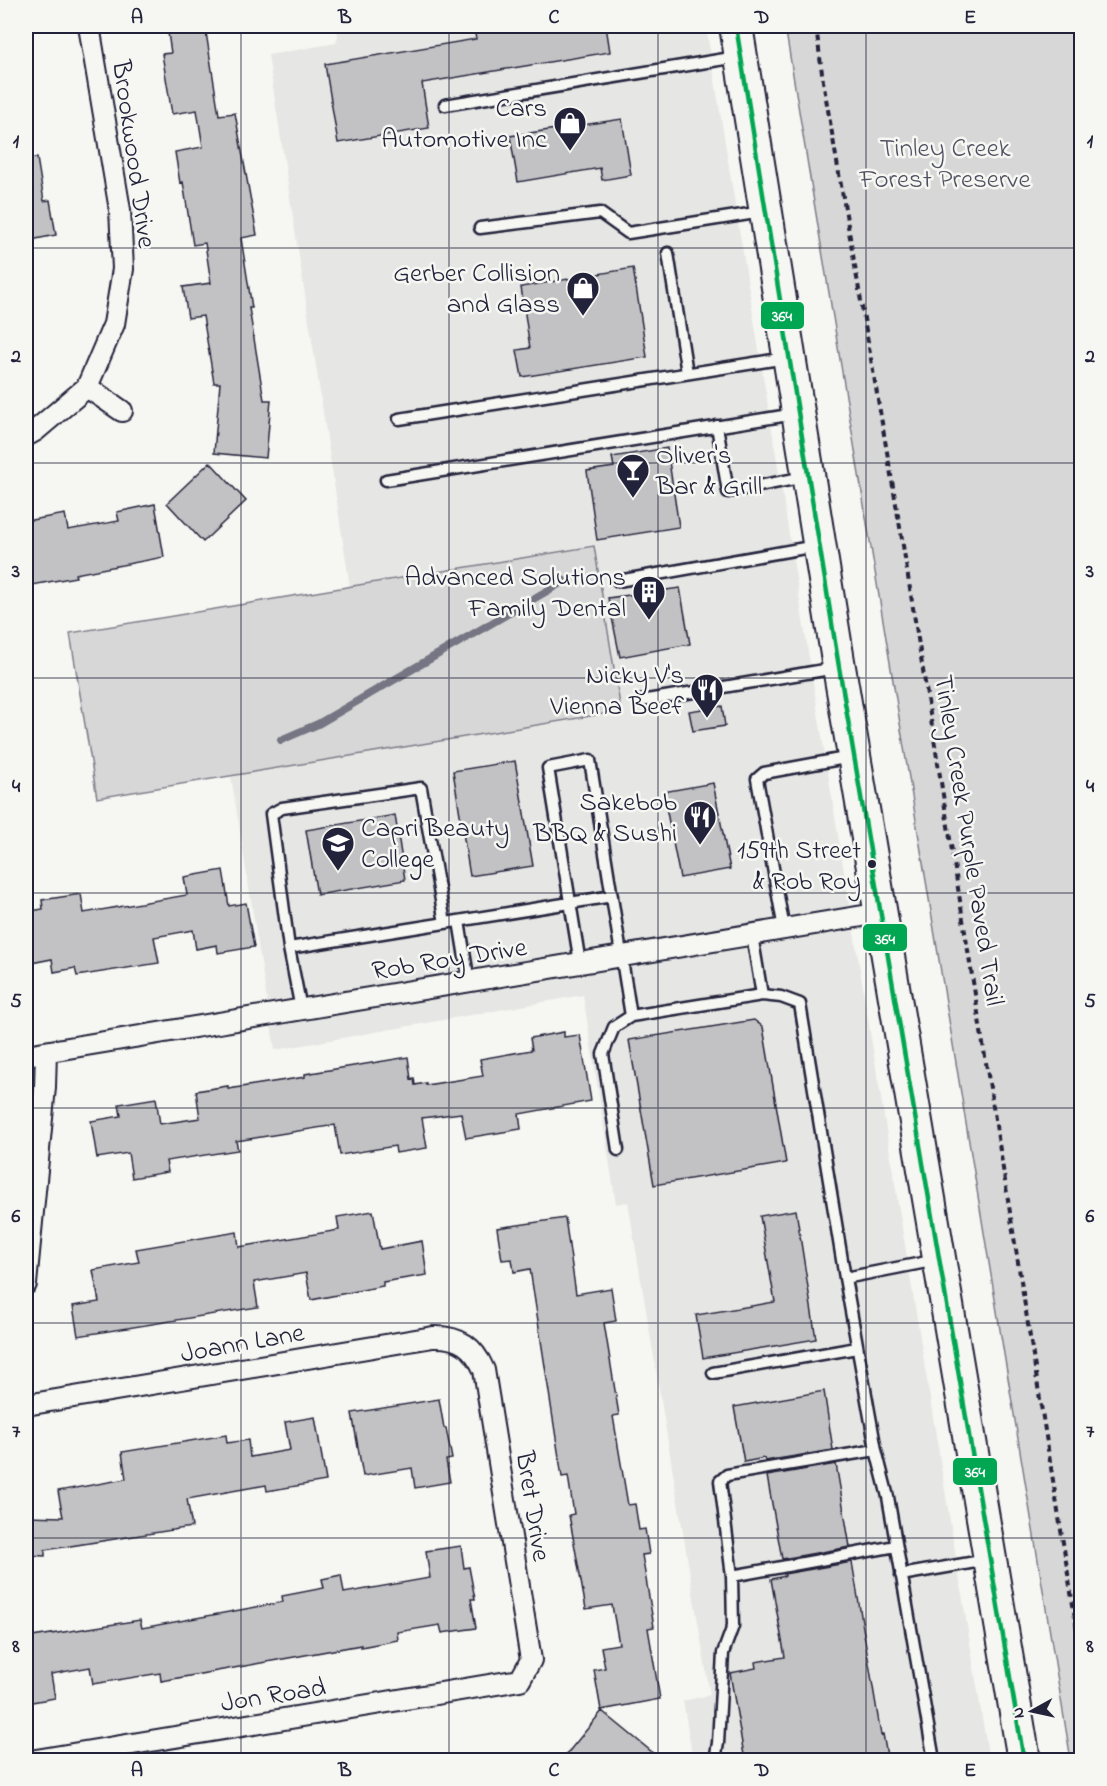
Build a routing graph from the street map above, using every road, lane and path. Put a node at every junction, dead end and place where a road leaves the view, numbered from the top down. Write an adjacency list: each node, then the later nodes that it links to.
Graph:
1 (89, 26): 11 (street, Brookwood Drive)
2 (736, 26): 4 (main road)
3 (816, 26): 53 (path, Tinley Creek Purple Paved Trail)
4 (741, 57): 5 (lane); 6 (main road)
5 (445, 105)
6 (765, 211): 7 (lane); 9 (main road)
7 (480, 228)
8 (668, 253): 10 (lane)
9 (789, 357): 10 (lane); 13 (main road)
10 (687, 374): 14 (lane)
11 (87, 387): 12 (street); 16 (street)
12 (122, 411)
13 (798, 413): 15 (lane); 17 (main road)
14 (399, 419)
15 (717, 426): 17 (lane); 18 (lane)
16 (26, 436)
17 (808, 476): 19 (main road)
18 (386, 480)
19 (819, 545): 20 (lane); 21 (main road)
20 (618, 581)
21 (839, 667): 22 (lane); 23 (main road)
22 (641, 700)
23 (854, 756): 26 (main road); 29 (lane)
24 (612, 896): 25 (lane); 25 (lane); 32 (lane)
25 (570, 903): 27 (lane); 33 (lane)
26 (881, 914): 29 (street, Rob Roy Drive); 41 (main road)
27 (459, 921): 28 (lane); 34 (lane)
28 (444, 923): 31 (lane); 31 (lane)
29 (784, 929): 30 (street, Rob Roy Drive)
30 (752, 935): 32 (street, Rob Roy Drive); 35 (lane)
31 (289, 948): 36 (lane)
32 (622, 956): 33 (street, Rob Roy Drive); 37 (lane)
33 (580, 963): 34 (street, Rob Roy Drive)
34 (469, 982): 36 (street, Rob Roy Drive)
35 (762, 995): 37 (lane); 42 (lane)
36 (301, 1009): 38 (street, Rob Roy Drive)
37 (631, 1016): 40 (lane)
38 (46, 1052): 39 (street, Rob Roy Drive); 43 (street)
39 (26, 1055)
40 (618, 1150)
41 (940, 1259): 42 (lane); 50 (main road)
42 (845, 1278): 45 (lane)
43 (26, 1284)
44 (466, 1344): 47 (street, Joann Lane); 54 (street, Bret Drive)
45 (858, 1348): 46 (lane); 48 (lane)
46 (713, 1374)
47 (26, 1405)
48 (876, 1450): 49 (lane); 52 (lane)
49 (896, 1546): 51 (lane); 52 (lane)
50 (991, 1560): 51 (lane); 58 (main road)
51 (902, 1575): 57 (lane)
52 (732, 1576): 56 (lane)
53 (1082, 1661)
54 (520, 1680): 55 (street, Jon Road)
55 (36, 1761)
56 (715, 1761)
57 (934, 1761)
58 (1024, 1761)

